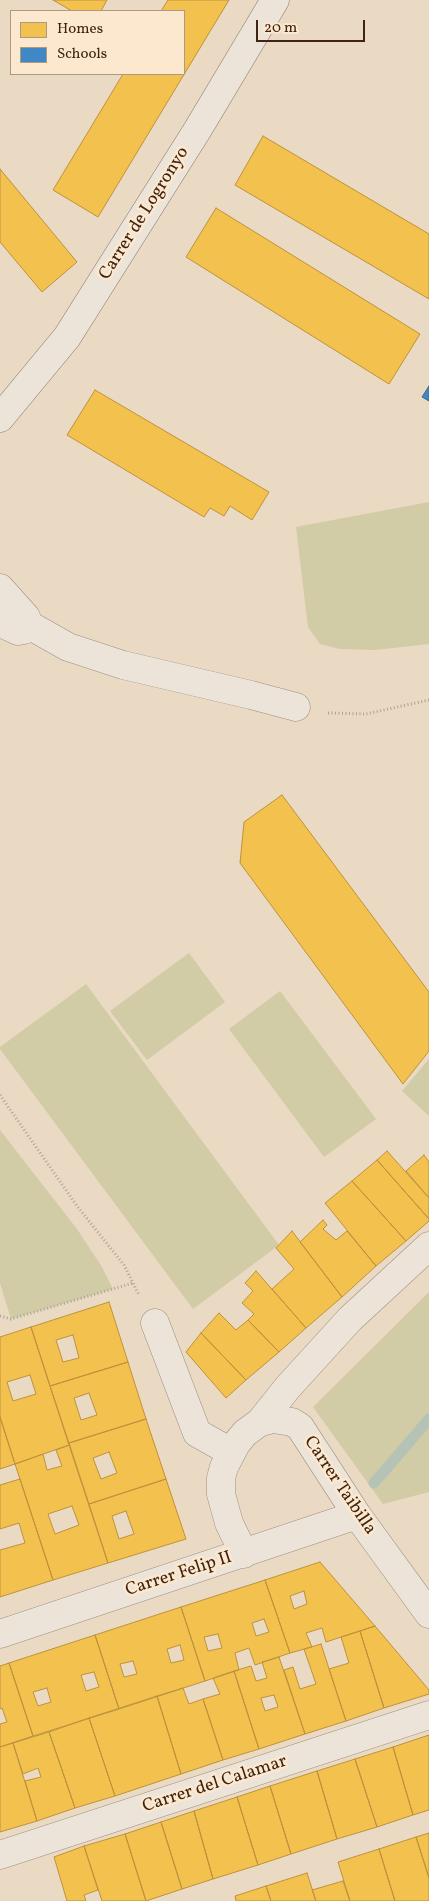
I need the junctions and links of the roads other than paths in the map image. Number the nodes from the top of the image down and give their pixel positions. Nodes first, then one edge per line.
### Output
1 (275, 0) edge
2 (0, 418) edge
3 (0, 588) edge
4 (1, 625) edge
5 (29, 625) junction
6 (296, 707) road end
7 (429, 1246) edge
8 (155, 1323) road end
9 (288, 1387) junction
10 (260, 1422) junction
11 (300, 1427) junction
12 (231, 1452) junction
13 (357, 1515) junction
14 (244, 1554) junction
15 (429, 1614) edge
16 (0, 1634) edge
17 (429, 1715) edge
18 (0, 1855) edge

1 - 2 street, Carrer de Logronyo
3 - 5 street
4 - 5 street
5 - 6 street
7 - 9 street
8 - 12 street
9 - 10 street
9 - 11 street
10 - 11 street, Carrer Taibilla
10 - 12 street
11 - 13 street, Carrer Taibilla
12 - 14 street
13 - 14 street, Carrer Felip II
13 - 15 street, Carrer Taibilla
14 - 16 street, Carrer Felip II
17 - 18 street, Carrer del Calamar

